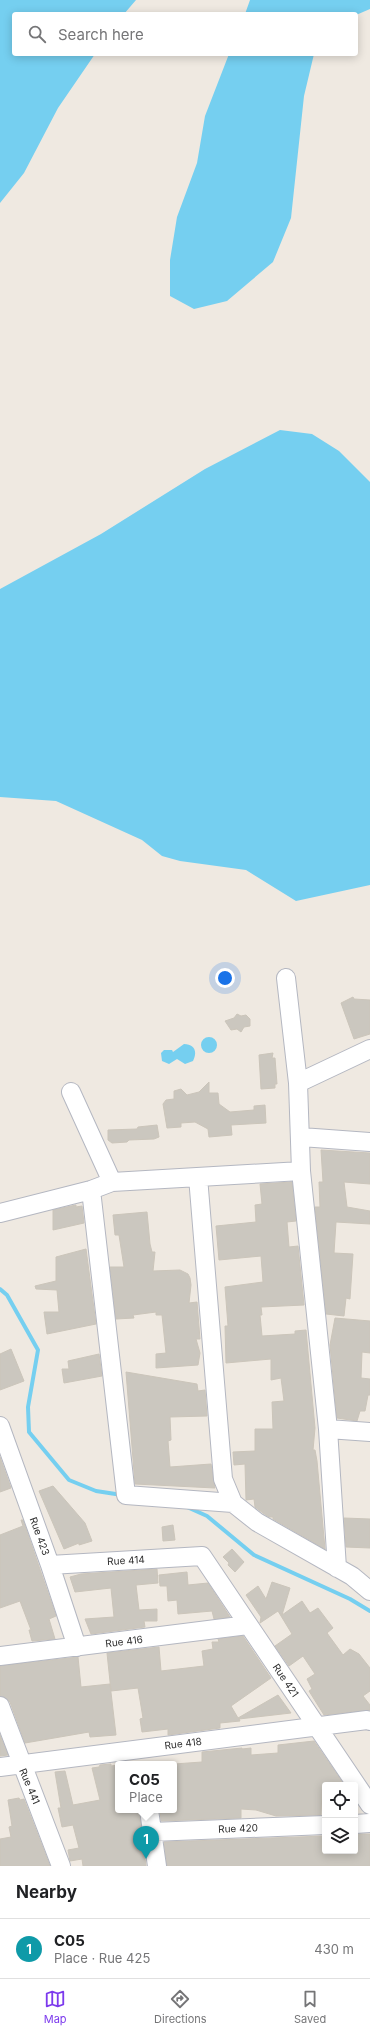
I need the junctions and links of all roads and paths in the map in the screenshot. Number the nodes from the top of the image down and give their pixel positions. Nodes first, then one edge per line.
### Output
1 (286, 978) dead end
2 (370, 1049) edge
3 (298, 1083) junction
4 (71, 1092) dead end
5 (301, 1137) junction
6 (370, 1142) edge
7 (301, 1171) junction
8 (198, 1177) junction
9 (112, 1182) junction
10 (91, 1190) junction
11 (0, 1213) edge
12 (0, 1426) edge
13 (328, 1428) junction
14 (370, 1432) edge
15 (6, 1459) edge
16 (233, 1503) junction
17 (202, 1556) joint
18 (50, 1565) junction
19 (337, 1568) junction
20 (370, 1591) edge
21 (248, 1624) junction
22 (77, 1647) junction
23 (0, 1656) edge
24 (0, 1706) edge
25 (368, 1720) edge
26 (316, 1726) junction
27 (139, 1757) edge
28 (21, 1765) junction
29 (0, 1767) edge
30 (370, 1805) edge
31 (149, 1813) edge
32 (370, 1823) edge
33 (358, 1824) edge
34 (322, 1825) edge
35 (152, 1832) junction
36 (61, 1866) edge
37 (157, 1866) edge

1 - 3 street
2 - 3 street
3 - 5 street
4 - 9 street
5 - 6 street
5 - 7 street
7 - 8 street
7 - 13 street
8 - 9 street
8 - 16 street
9 - 10 street
10 - 11 street
10 - 16 street
12 - 15 street, Rue 423
13 - 14 street
13 - 19 street
15 - 18 street, Rue 423
16 - 19 street
17 - 18 street, Rue 414
17 - 21 street, Rue 421
18 - 22 street, Rue 423
19 - 20 street
21 - 22 street, Rue 416
21 - 26 street, Rue 421
22 - 23 street, Rue 416
24 - 28 street, Rue 441
25 - 26 street, Rue 418
26 - 27 street, Rue 418
26 - 30 street, Rue 421
27 - 28 street, Rue 418
28 - 29 street, Rue 418
28 - 36 street, Rue 441
31 - 35 street
32 - 33 street
34 - 35 street, Rue 420
35 - 37 street

